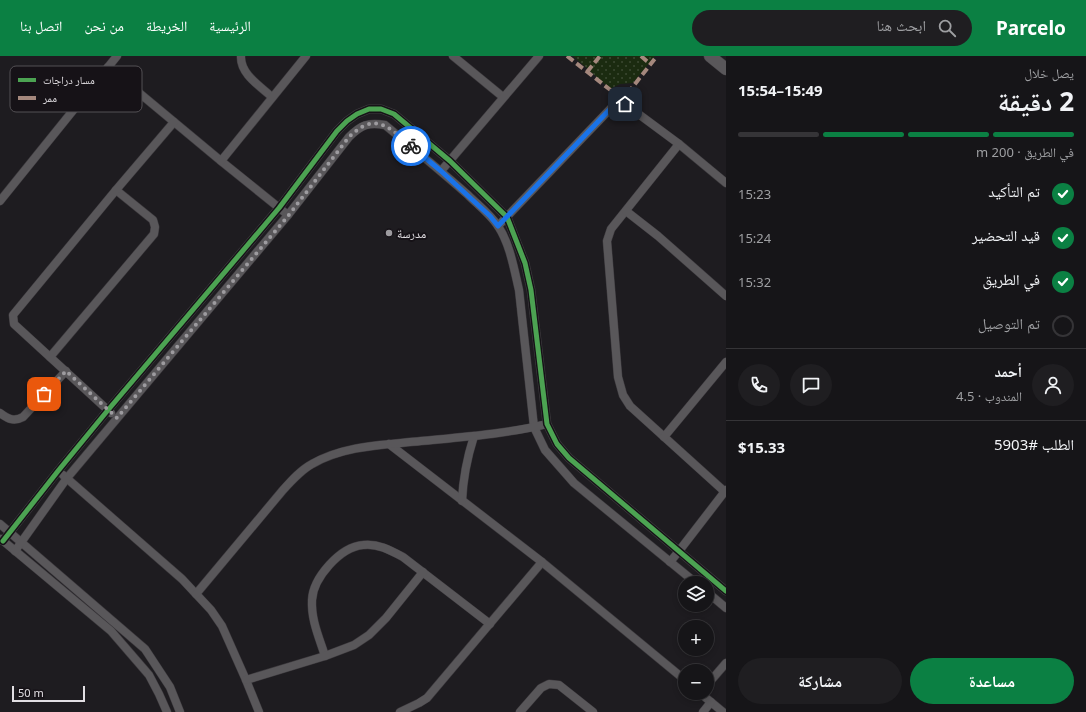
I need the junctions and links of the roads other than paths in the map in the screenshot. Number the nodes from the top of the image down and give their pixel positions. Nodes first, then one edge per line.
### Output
1 (117, 56) edge
2 (241, 56) edge
3 (306, 56) edge
4 (453, 56) edge
5 (539, 56) edge
6 (710, 56) edge
7 (108, 66) edge
8 (726, 69) edge
9 (142, 95) edge
10 (272, 97) junction
11 (503, 97) junction
12 (71, 112) edge
13 (174, 122) junction
14 (679, 144) junction
15 (220, 161) junction
16 (450, 161) junction
17 (441, 171) junction
18 (726, 183) edge
19 (116, 190) junction
20 (0, 201) edge
21 (278, 208) junction
22 (626, 211) junction
23 (288, 216) junction
24 (508, 217) junction
25 (498, 226) junction
26 (726, 296) edge
27 (50, 357) junction
28 (726, 362) edge
29 (66, 371) junction
30 (108, 410) junction
31 (0, 413) edge
32 (117, 418) junction
33 (547, 424) junction
34 (534, 427) junction
35 (474, 436) junction
36 (664, 437) junction
37 (389, 444) junction
38 (58, 471) junction
39 (67, 478) junction
40 (725, 491) edge
41 (462, 501) junction
42 (0, 524) edge
43 (10, 532) junction
44 (2, 540) edge
45 (22, 542) junction
46 (15, 550) junction
47 (679, 551) junction
48 (542, 562) junction
49 (670, 562) junction
50 (423, 572) junction
51 (687, 576) edge
52 (726, 591) edge
53 (196, 594) junction
54 (714, 598) edge
55 (726, 608) edge
56 (490, 624) junction
57 (325, 656) junction
58 (726, 663) edge
59 (678, 674) edge
60 (714, 677) edge
61 (246, 680) junction
62 (709, 700) edge
63 (711, 702) junction
64 (166, 712) edge
65 (180, 712) edge
66 (259, 712) edge
67 (400, 712) edge
68 (520, 712) edge
69 (593, 712) edge
70 (703, 712) edge
71 (723, 712) edge

1 - 7 street
2 - 10 street
3 - 10 street
4 - 11 street
5 - 11 street
6 - 8 street
9 - 13 street
10 - 15 street
11 - 16 street
12 - 20 street
13 - 15 street
13 - 19 street
14 - 18 street
14 - 22 street
14 - 24 street
15 - 21 street
16 - 17 street
16 - 21 street
16 - 24 street
17 - 23 street
17 - 25 street
19 - 27 street
19 - 27 street
21 - 23 street
21 - 30 street
22 - 26 street
22 - 36 street
23 - 32 street
24 - 25 street
24 - 33 street
25 - 34 street
27 - 29 street
28 - 36 street
29 - 30 street
29 - 31 street
30 - 32 street
30 - 38 street
32 - 39 street
33 - 34 street
33 - 47 street
34 - 35 street
34 - 49 street
35 - 37 street
35 - 41 street
36 - 40 street
37 - 41 street
37 - 53 street
38 - 39 street
38 - 43 street
39 - 45 street
39 - 53 street
40 - 47 street
41 - 48 street
42 - 43 street
43 - 44 street
43 - 45 street
44 - 46 street
45 - 46 street
45 - 65 street
46 - 64 street
47 - 49 street
47 - 52 street
48 - 56 street
48 - 59 street
49 - 51 street
50 - 56 street
50 - 57 street
50 - 57 street
53 - 61 street
54 - 55 street
56 - 67 street
57 - 61 street
58 - 60 street
61 - 66 street
62 - 63 street
63 - 70 street
63 - 71 street
68 - 69 street

